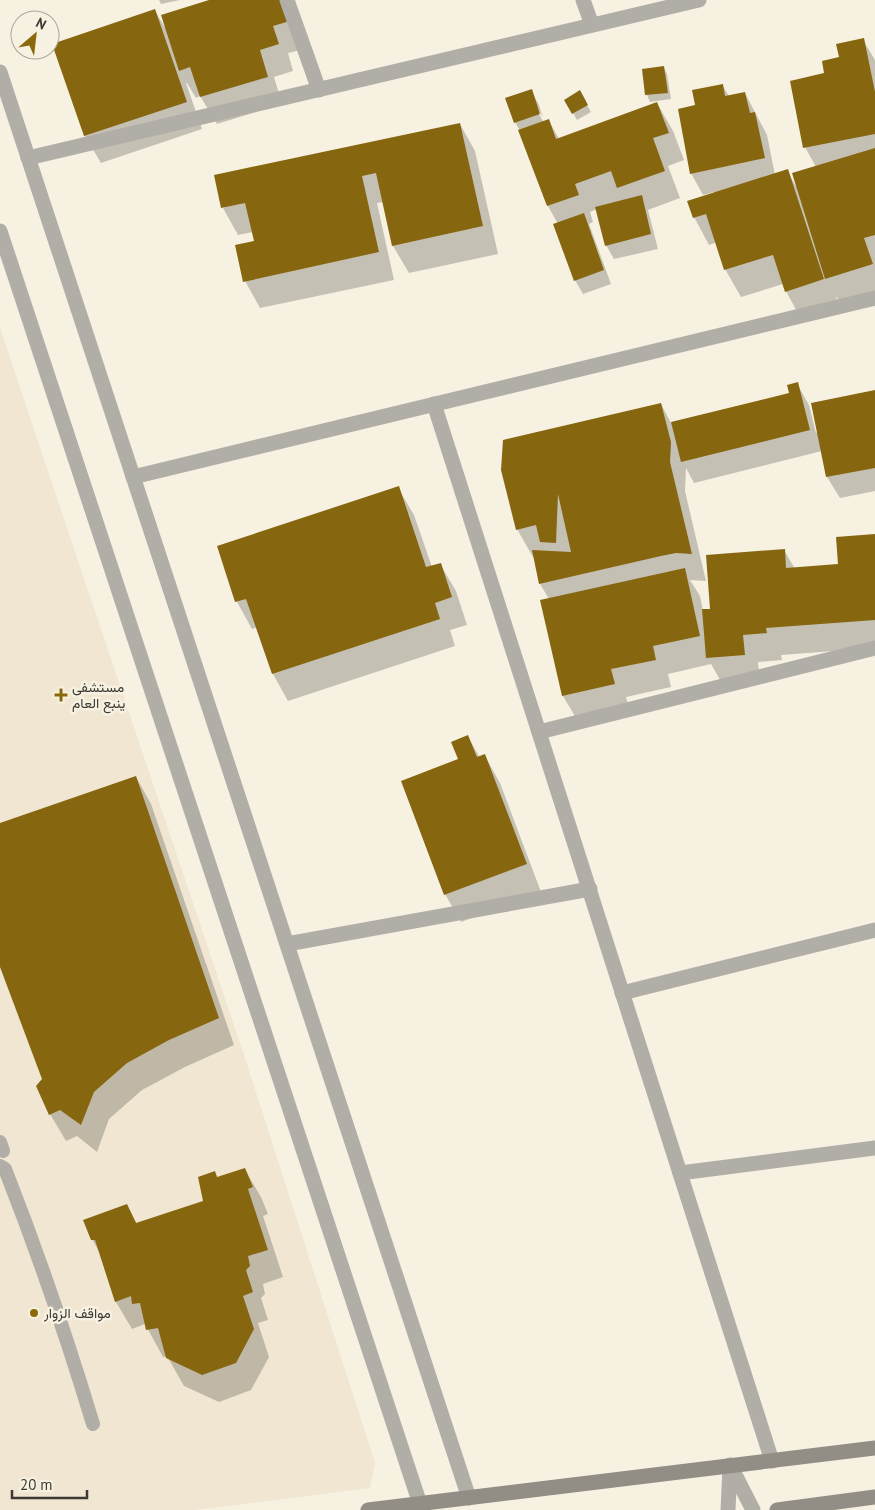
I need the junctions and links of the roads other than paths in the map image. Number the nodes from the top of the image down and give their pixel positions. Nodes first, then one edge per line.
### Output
1 (287, 0) edge
2 (583, 0) edge
3 (699, 0) edge
4 (592, 25) junction
5 (0, 72) edge
6 (319, 90) junction
7 (28, 158) junction
8 (0, 231) edge
9 (875, 298) edge
10 (434, 404) junction
11 (133, 477) junction
12 (875, 648) edge
13 (539, 732) junction
14 (590, 889) junction
15 (875, 930) edge
16 (287, 944) junction
17 (622, 993) junction
18 (875, 1148) edge
19 (0, 1166) edge
20 (680, 1174) junction
21 (93, 1424) dead end
22 (875, 1448) edge
23 (772, 1461) junction
24 (730, 1465) junction
25 (875, 1497) edge
26 (469, 1498) junction
27 (420, 1504) junction
28 (368, 1510) edge
29 (728, 1510) edge
30 (752, 1510) edge
31 (777, 1510) edge

1 - 6 street
2 - 4 street
3 - 4 street
4 - 6 street
5 - 7 street
6 - 7 street
7 - 11 street
8 - 27 street
9 - 10 street
10 - 11 street
10 - 13 street
11 - 16 street
12 - 13 street
13 - 14 street
14 - 16 street
14 - 17 street
15 - 17 street
16 - 26 street
17 - 20 street
18 - 20 street
19 - 21 lane
20 - 23 street
22 - 23 main road
23 - 24 main road
24 - 26 main road
24 - 29 street
24 - 30 street
25 - 31 main road
26 - 27 main road
27 - 28 main road

